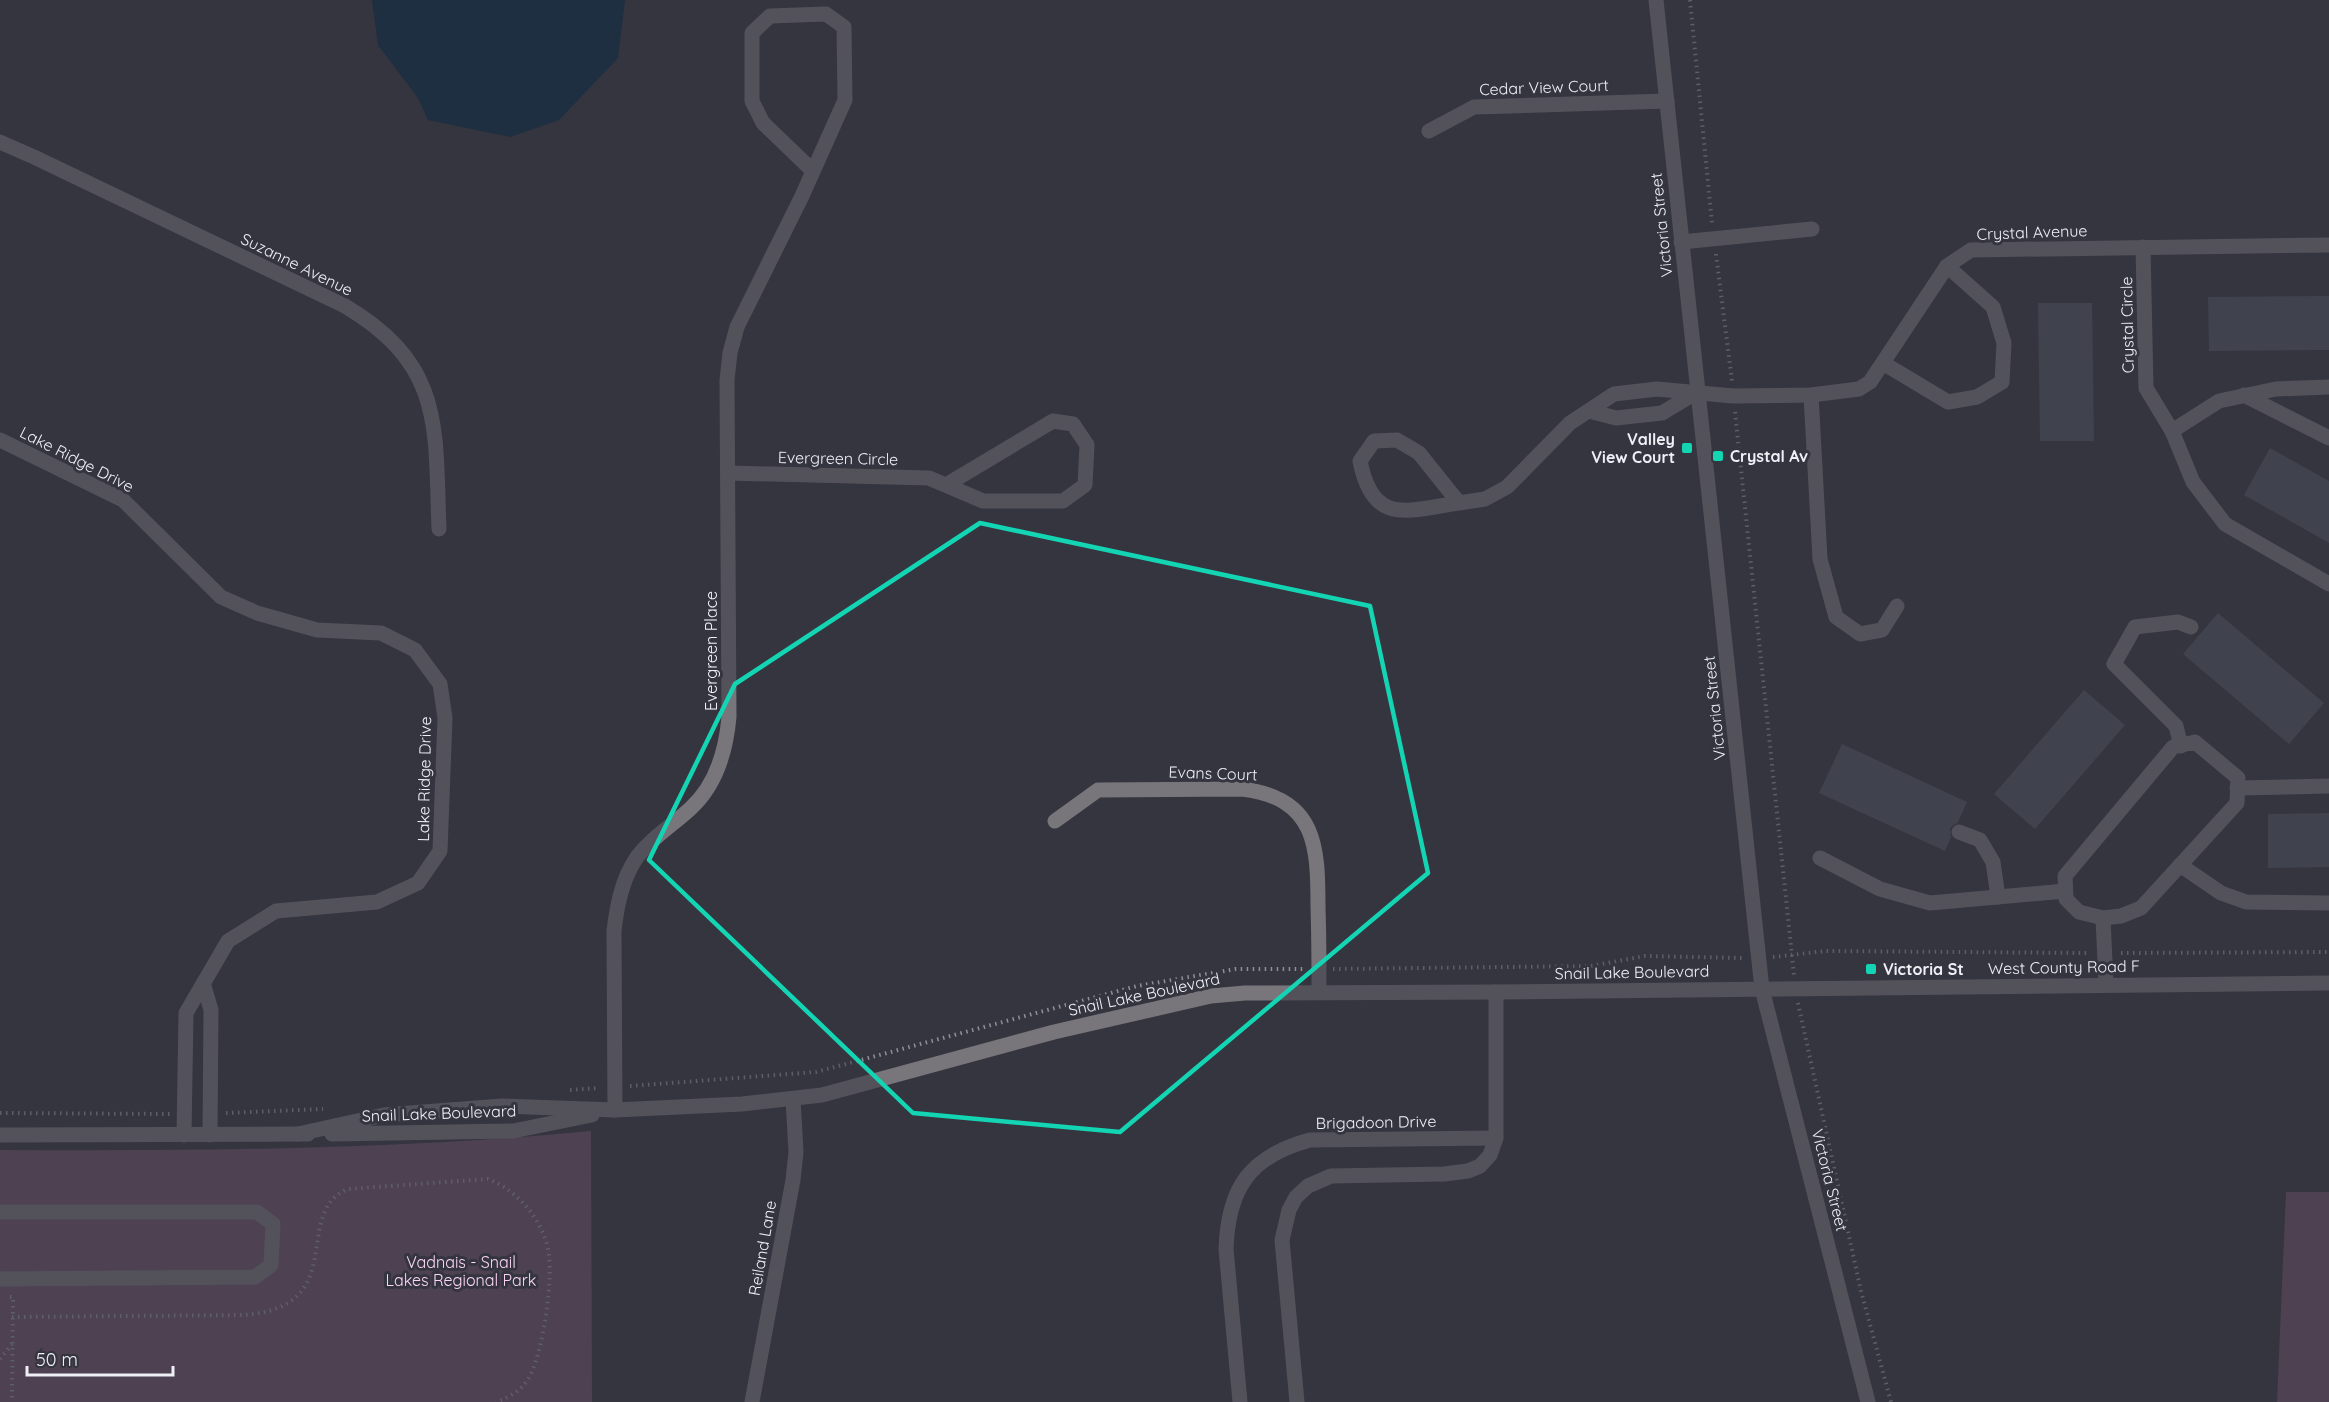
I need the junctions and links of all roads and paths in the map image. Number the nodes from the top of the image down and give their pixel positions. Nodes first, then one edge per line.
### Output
1 (1656, 0) edge
2 (1690, 0) edge
3 (1667, 101) junction
4 (1429, 132) dead end
5 (0, 142) edge
6 (813, 171) junction
7 (1812, 229) dead end
8 (1714, 238) junction
9 (1681, 242) junction
10 (2329, 245) edge
11 (2143, 247) junction
12 (1947, 266) junction
13 (1882, 363) junction
14 (2329, 387) edge
15 (1697, 392) junction
16 (1811, 395) junction
17 (2244, 395) junction
18 (1733, 396) junction
19 (1589, 411) junction
20 (2172, 431) junction
21 (2329, 438) edge
22 (0, 440) edge
23 (728, 473) junction
24 (946, 485) junction
25 (1459, 502) junction
26 (439, 529) dead end
27 (2329, 584) edge
28 (1897, 606) dead end
29 (2191, 627) dead end
30 (2181, 746) junction
31 (2329, 786) edge
32 (2237, 788) junction
33 (1055, 821) dead end
34 (1959, 832) dead end
35 (1820, 858) dead end
36 (2180, 865) junction
37 (2065, 891) junction
38 (1998, 897) junction
39 (2329, 903) edge
40 (2103, 918) junction
41 (2329, 983) edge
42 (2106, 984) junction
43 (204, 986) junction
44 (1795, 988) junction
45 (1762, 989) junction
46 (1319, 992) junction
47 (1496, 992) junction
48 (793, 1099) junction
49 (615, 1110) junction
50 (0, 1134) edge
51 (298, 1134) junction
52 (184, 1135) junction
53 (210, 1135) junction
54 (1496, 1138) junction
55 (0, 1212) edge
56 (0, 1279) edge
57 (7, 1297) dead end
58 (12, 1317) junction
59 (12, 1343) junction
60 (0, 1359) edge
61 (12, 1402) edge
62 (495, 1402) edge
63 (752, 1402) edge
64 (1240, 1402) edge
65 (1297, 1402) edge
66 (1868, 1402) edge
67 (1891, 1402) edge

1 - 3 street, Victoria Street
2 - 8 path
3 - 4 street, Cedar View Court
3 - 9 street, Victoria Street
5 - 26 street, Suzanne Avenue
6 - 6 street, Evergreen Place
6 - 23 street, Evergreen Place
7 - 8 street
8 - 9 street
8 - 18 path
9 - 15 street, Victoria Street
10 - 11 street, Crystal Avenue
11 - 12 street, Crystal Avenue
11 - 20 street, Crystal Circle
12 - 13 street, Crystal Avenue
12 - 13 street
13 - 16 street, Crystal Avenue
14 - 17 street
15 - 18 street, Crystal Avenue
15 - 19 street
15 - 19 street
15 - 45 street, Victoria Street
16 - 18 street, Crystal Avenue
16 - 28 street
17 - 20 street
17 - 21 street
18 - 44 path
19 - 25 street
20 - 27 street, Crystal Circle
22 - 43 street, Lake Ridge Drive
23 - 24 street, Evergreen Circle
23 - 49 street, Evergreen Place
24 - 24 street, Evergreen Circle
25 - 25 street
29 - 30 street
30 - 32 street
30 - 37 street
31 - 32 street
32 - 36 street
33 - 46 street, Evans Court
34 - 38 street
35 - 38 street
36 - 39 street
36 - 40 street
37 - 38 street
37 - 40 street
40 - 42 street
41 - 42 street, West County Road F
42 - 44 street, West County Road F
43 - 52 street, Lake Ridge Drive
43 - 53 street
44 - 45 street, West County Road F
44 - 67 path
45 - 47 street, Snail Lake Boulevard
45 - 66 street, Victoria Street
46 - 47 street, Snail Lake Boulevard
46 - 48 street, Snail Lake Boulevard
47 - 54 street
48 - 49 street, Snail Lake Boulevard
48 - 63 street, Reiland Lane
49 - 51 street, Snail Lake Boulevard
49 - 51 street, Snail Lake Boulevard
50 - 52 street, Snail Lake Boulevard
51 - 53 street, Snail Lake Boulevard
52 - 53 street, Snail Lake Boulevard
54 - 64 street, Brigadoon Drive
54 - 65 street
55 - 56 street
57 - 58 path
58 - 59 path
58 - 62 path
59 - 60 path
59 - 61 path

